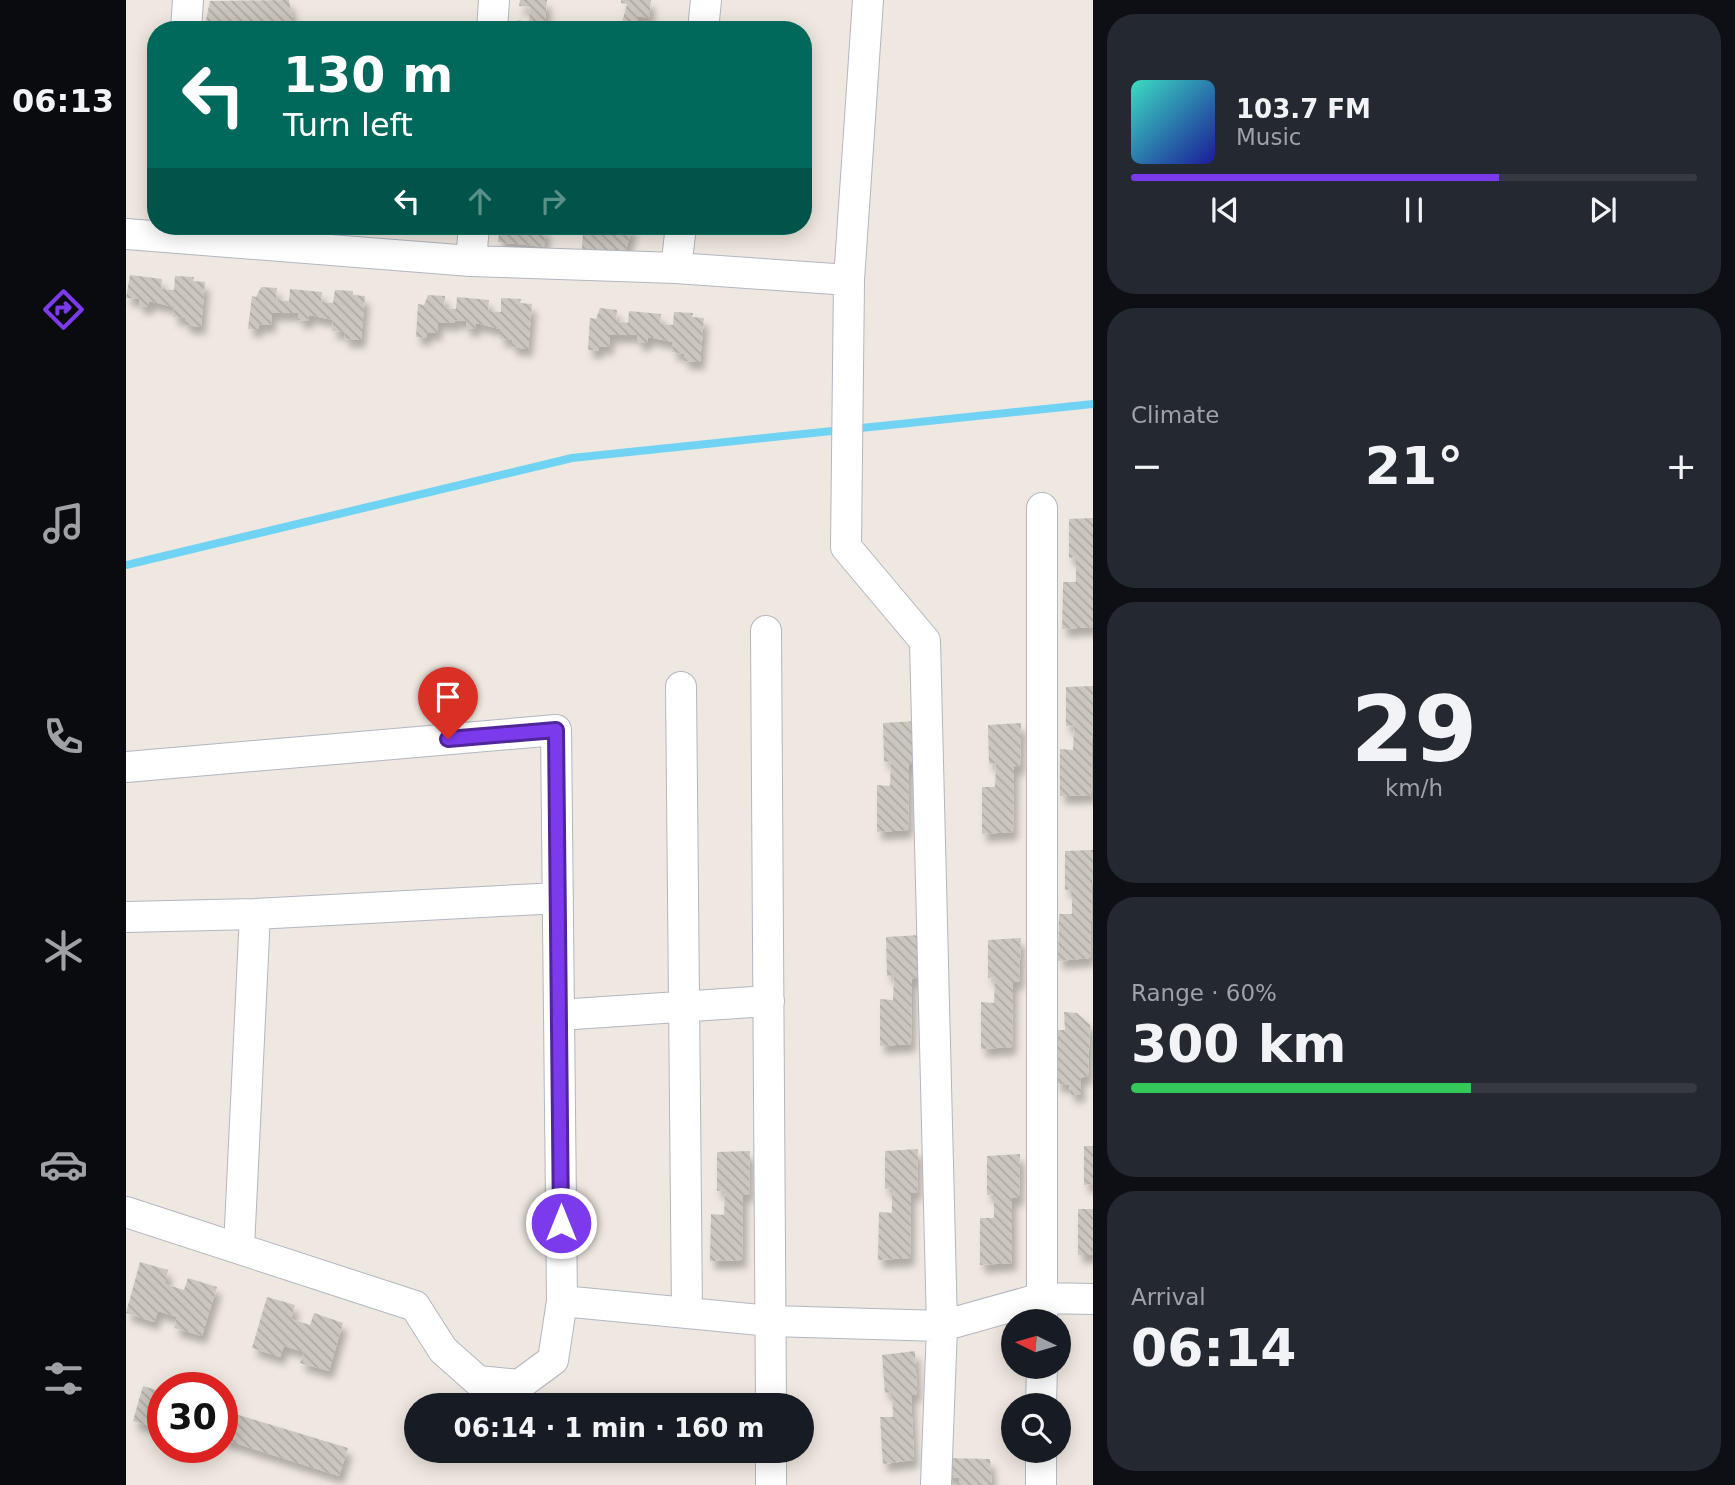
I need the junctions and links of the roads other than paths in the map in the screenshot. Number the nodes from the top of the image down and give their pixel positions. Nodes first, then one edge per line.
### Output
1 (188, 0) edge
2 (494, 0) edge
3 (706, 0) edge
4 (868, 0) edge
5 (187, 21) edge
6 (493, 21) edge
7 (704, 21) edge
8 (147, 232) edge
9 (126, 234) edge
10 (208, 235) edge
11 (473, 235) edge
12 (680, 235) edge
13 (471, 261) junction
14 (676, 268) junction
15 (849, 279) junction
16 (1042, 508) dead end
17 (766, 631) dead end
18 (681, 687) dead end
19 (126, 767) edge
20 (558, 898) junction
21 (255, 914) junction
22 (126, 917) edge
23 (769, 1000) junction
24 (684, 1007) junction
25 (559, 1015) junction
26 (126, 1212) edge
27 (239, 1248) junction
28 (1093, 1299) edge
29 (562, 1301) junction
30 (1042, 1309) edge
31 (1047, 1309) edge
32 (687, 1313) junction
33 (1001, 1317) edge
34 (771, 1321) junction
35 (943, 1326) junction
36 (771, 1393) edge
37 (771, 1463) edge
38 (1041, 1463) edge
39 (771, 1485) edge
40 (936, 1485) edge
41 (1041, 1485) edge

1 - 5 street
2 - 6 street
3 - 7 street
4 - 15 street
8 - 9 street
10 - 13 street
11 - 13 street
12 - 14 street
13 - 14 street
14 - 15 street
15 - 35 street
16 - 30 street
17 - 23 street
18 - 24 street
19 - 20 street
20 - 21 street
20 - 25 street
21 - 22 street
21 - 27 street
23 - 24 street
23 - 34 street
24 - 25 street
24 - 32 street
25 - 29 street
26 - 27 street
27 - 29 street
28 - 31 street
29 - 32 street
32 - 34 street
33 - 35 street
34 - 35 street
34 - 36 street
35 - 40 street
37 - 39 street
38 - 41 street

